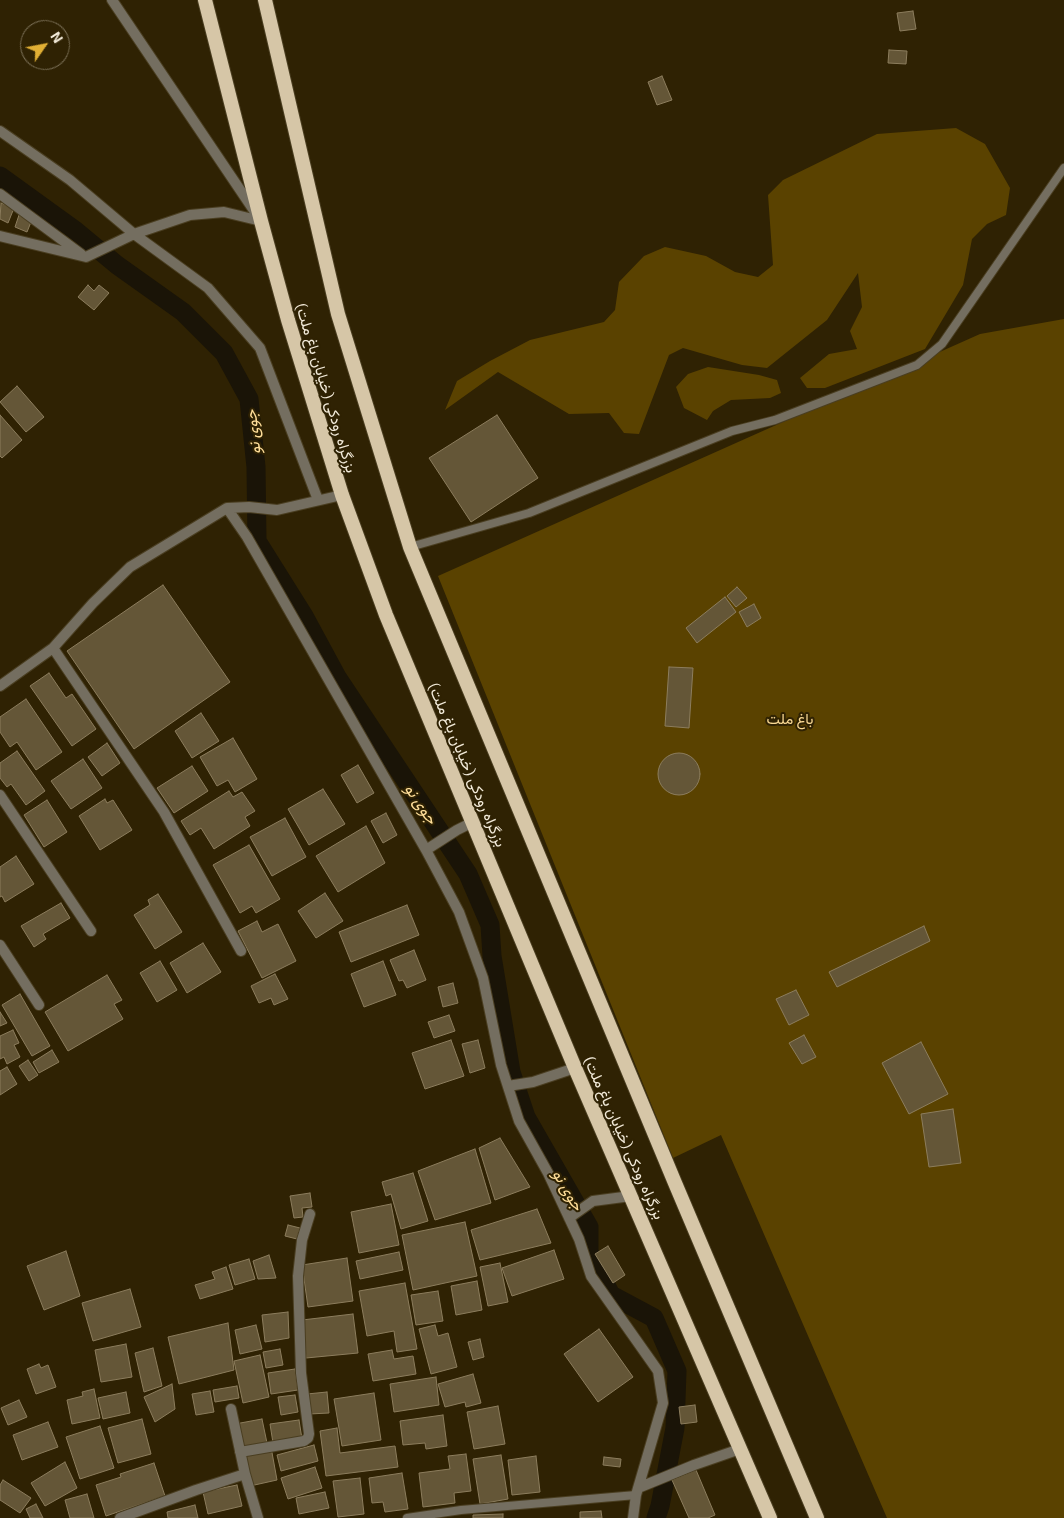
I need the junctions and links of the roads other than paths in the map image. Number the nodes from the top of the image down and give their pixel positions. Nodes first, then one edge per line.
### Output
1 (112, 0) edge
2 (205, 0) edge
3 (265, 0) edge
4 (0, 131) edge
5 (1064, 168) edge
6 (0, 194) edge
7 (261, 221) junction
8 (134, 234) junction
9 (0, 236) edge
10 (86, 257) junction
11 (342, 494) junction
12 (318, 500) junction
13 (227, 508) junction
14 (410, 547) junction
15 (53, 648) junction
16 (0, 686) edge
17 (0, 795) edge
18 (473, 822) junction
19 (426, 850) junction
20 (91, 931) dead end
21 (0, 945) edge
22 (241, 951) dead end
23 (39, 1005) dead end
24 (575, 1068) junction
25 (510, 1086) junction
26 (631, 1196) junction
27 (310, 1214) dead end
28 (573, 1215) junction
29 (231, 1409) dead end
30 (740, 1448) junction
31 (240, 1452) junction
32 (245, 1474) junction
33 (637, 1491) junction
34 (120, 1518) edge
35 (258, 1518) edge
36 (406, 1518) edge
37 (633, 1518) edge
38 (770, 1518) edge
39 (818, 1518) edge

1 - 7 street
2 - 7 highway, بزرگراه رودکی (خیابان باغ ملت)
3 - 14 highway, بزرگراه رودکی (خیابان باغ ملت)
4 - 8 street
5 - 14 lane
6 - 10 street
7 - 8 street
7 - 11 highway, بزرگراه رودکی (خیابان باغ ملت)
8 - 10 street
8 - 12 street
9 - 10 street
11 - 12 street
11 - 18 highway, بزرگراه رودکی (خیابان باغ ملت)
12 - 13 street
13 - 15 street
13 - 19 street
14 - 39 highway, بزرگراه رودکی (خیابان باغ ملت)
15 - 16 street
15 - 22 street
17 - 20 street
18 - 19 street
18 - 24 highway, بزرگراه رودکی (خیابان باغ ملت)
19 - 25 street
21 - 23 street
24 - 25 street
24 - 26 highway, بزرگراه رودکی (خیابان باغ ملت)
25 - 28 street
26 - 28 street
26 - 30 highway, بزرگراه رودکی (خیابان باغ ملت)
27 - 31 street
28 - 33 street
29 - 31 street
30 - 33 street
30 - 38 highway, بزرگراه رودکی (خیابان باغ ملت)
31 - 32 street
32 - 34 street
32 - 35 street
33 - 36 lane
33 - 37 street

